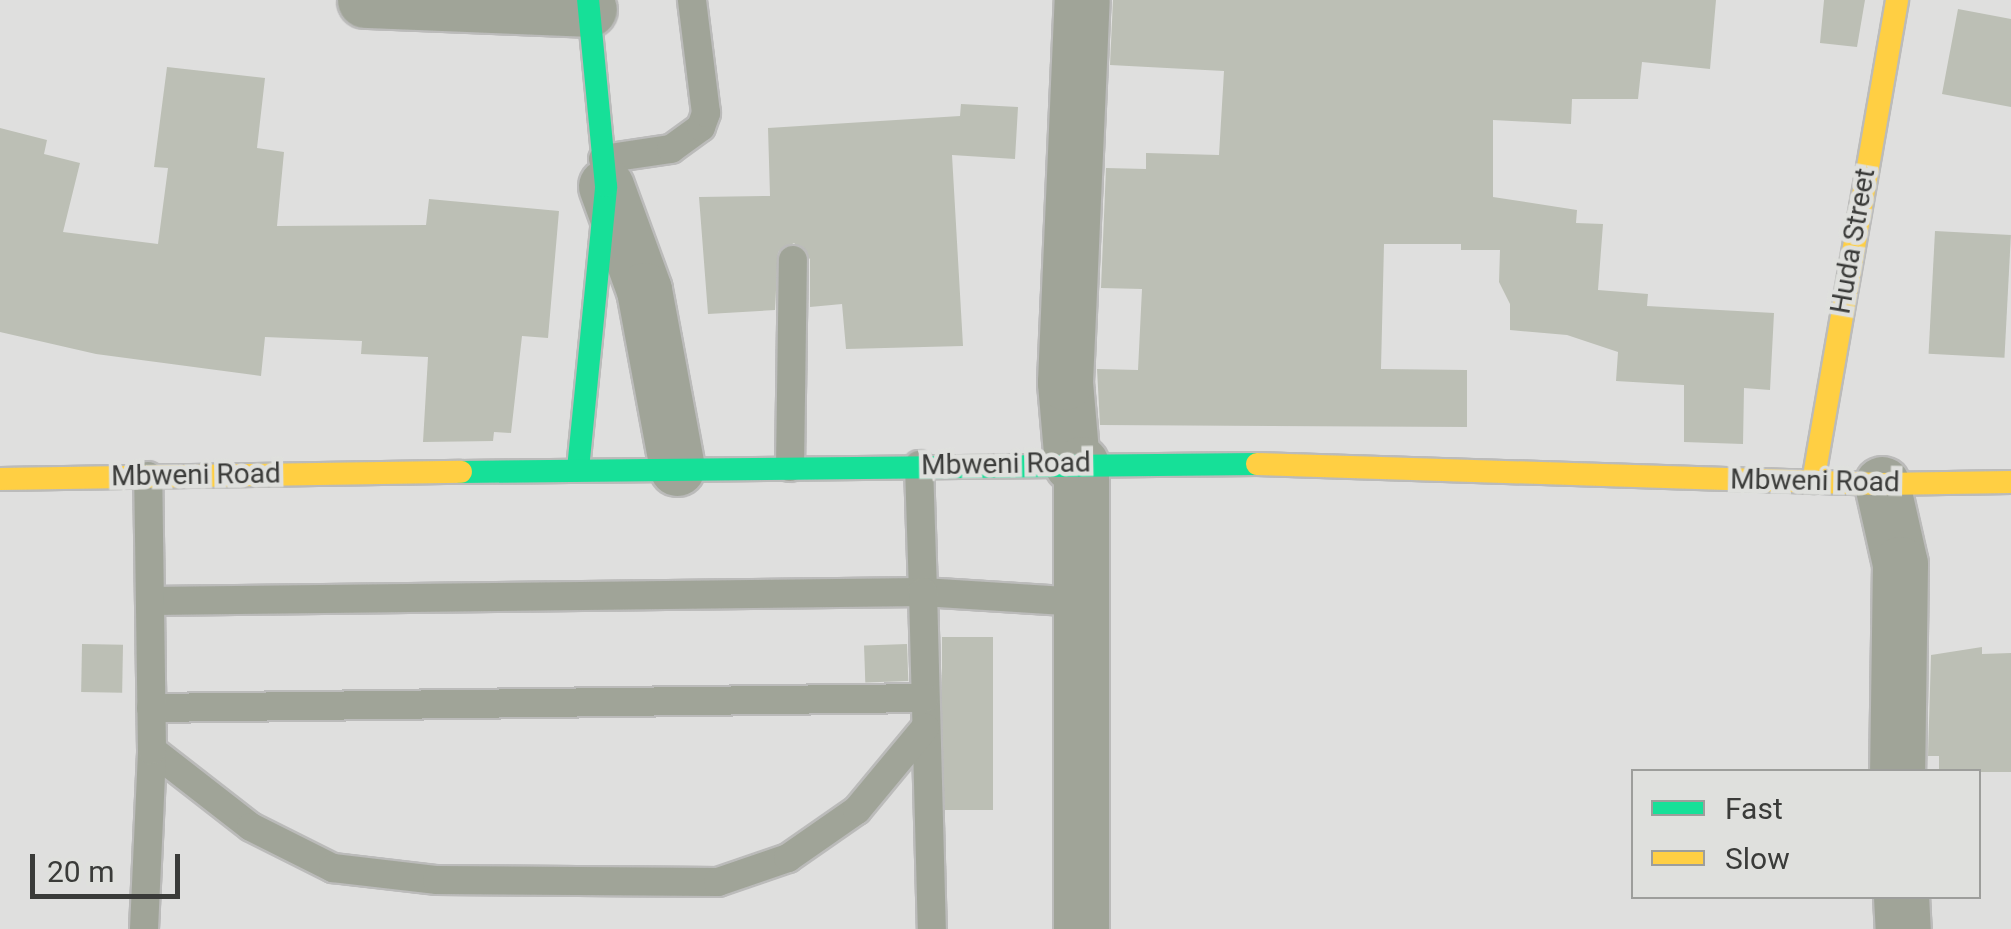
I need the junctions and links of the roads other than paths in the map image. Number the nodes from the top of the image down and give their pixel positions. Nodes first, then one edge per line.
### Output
1 (365, 0) edge
2 (692, 0) edge
3 (1082, 0) edge
4 (1897, 0) edge
5 (589, 5) edge
6 (604, 173) junction
7 (792, 260) dead end
8 (1076, 464) junction
9 (919, 466) junction
10 (790, 467) junction
11 (678, 468) junction
12 (578, 469) junction
13 (148, 476) junction
14 (0, 479) edge
15 (1813, 482) junction
16 (2011, 482) edge
17 (1882, 484) junction
18 (923, 592) junction
19 (150, 601) junction
20 (1081, 602) junction
21 (925, 698) junction
22 (151, 708) junction
23 (925, 728) junction
24 (152, 750) junction
25 (1896, 769) edge
26 (1900, 899) edge
27 (144, 929) edge
28 (932, 929) edge
29 (1082, 929) edge
30 (1903, 929) edge

1 - 5 street
2 - 6 lane
3 - 8 street
4 - 15 street, Huda Street
5 - 6 street
6 - 11 street
6 - 12 street
7 - 10 lane
8 - 9 street, Mbweni Road
8 - 15 street, Mbweni Road
8 - 20 street
9 - 10 street, Mbweni Road
9 - 18 lane
10 - 11 street, Mbweni Road
11 - 12 street, Mbweni Road
12 - 13 street, Mbweni Road
13 - 14 street, Mbweni Road
13 - 19 lane
15 - 17 street, Mbweni Road
16 - 17 street, Mbweni Road
17 - 25 street
18 - 19 lane
18 - 20 lane
18 - 21 lane
19 - 22 lane
20 - 29 street
21 - 22 lane
21 - 23 lane
22 - 24 lane
23 - 24 lane
23 - 28 lane
24 - 27 lane
26 - 30 street

